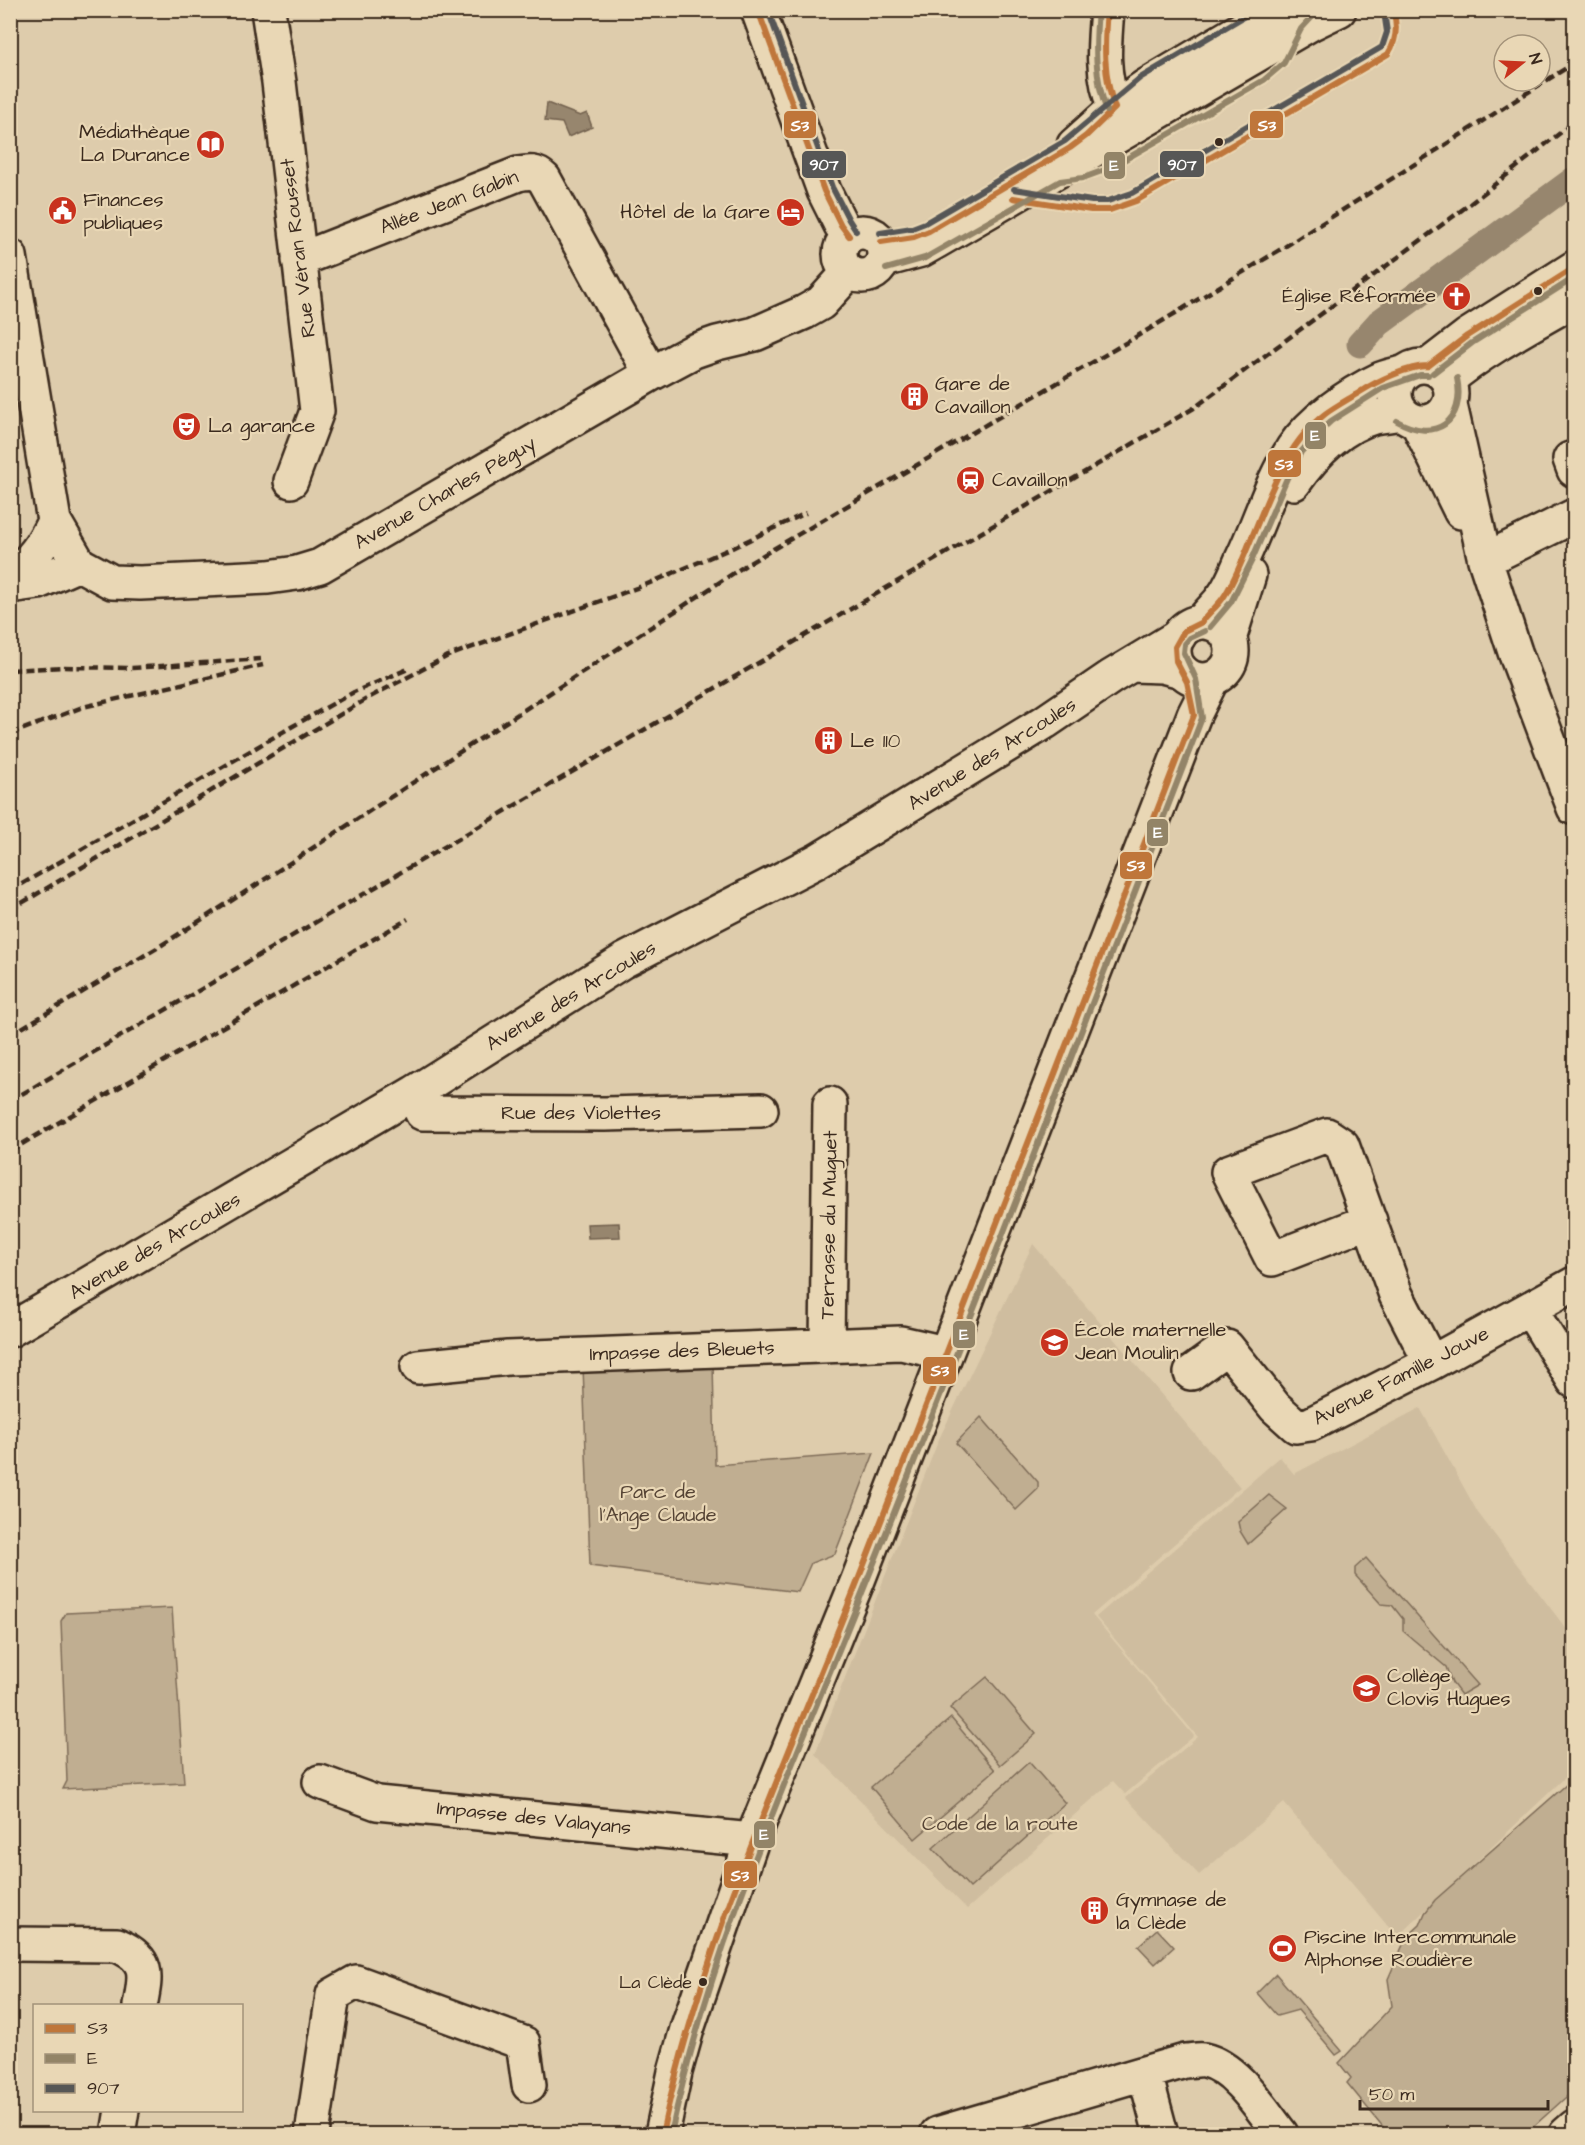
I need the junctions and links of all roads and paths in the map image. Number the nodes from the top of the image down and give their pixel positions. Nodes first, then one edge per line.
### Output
1 (268, 10) edge
2 (758, 10) edge
3 (1107, 10) edge
4 (1274, 10) edge
5 (1307, 10) edge
6 (1339, 10) edge
7 (1115, 123) junction
8 (849, 236) junction
9 (883, 251) junction
10 (10, 256) edge
11 (299, 260) junction
12 (1575, 268) edge
13 (849, 272) junction
14 (1575, 300) edge
15 (651, 374) junction
16 (1433, 381) junction
17 (1410, 418) junction
18 (291, 481) dead end
19 (1575, 516) edge
20 (54, 521) junction
21 (1485, 560) junction
22 (79, 564) junction
23 (10, 576) edge
24 (10, 586) edge
25 (1190, 629) junction
26 (1229, 639) junction
27 (1133, 665) junction
28 (1193, 674) junction
29 (1563, 743) edge
30 (1575, 808) edge
31 (414, 1093) junction
32 (830, 1104) dead end
33 (761, 1110) dead end
34 (1370, 1221) junction
35 (1575, 1284) edge
36 (1530, 1309) junction
37 (10, 1330) edge
38 (827, 1345) junction
39 (945, 1353) junction
40 (1431, 1363) junction
41 (418, 1367) dead end
42 (1191, 1373) dead end
43 (1575, 1381) edge
44 (320, 1782) dead end
45 (752, 1840) junction
46 (10, 1944) edge
47 (140, 2004) edge
48 (1145, 2074) junction
49 (529, 2085) dead end
50 (122, 2112) edge
51 (1575, 2127) edge
52 (118, 2134) edge
53 (312, 2134) edge
54 (662, 2134) edge
55 (937, 2134) edge
56 (1161, 2134) edge
57 (1281, 2134) edge
58 (1566, 2134) edge

1 - 11 street, Rue Véran Rousset
2 - 8 street
3 - 7 street
4 - 7 street
5 - 7 street
6 - 7 street
7 - 9 street
7 - 9 street
8 - 9 street
8 - 13 street
9 - 13 street
10 - 20 street
11 - 15 street, Allée Jean Gabin
11 - 18 street, Rue Véran Rousset
12 - 16 street
13 - 15 street, Avenue Charles Péguy
14 - 16 street
15 - 22 street, Avenue Charles Péguy
16 - 17 street
16 - 17 street
16 - 21 street
16 - 25 street, Avenue des Arcoules
17 - 21 street
17 - 26 street
19 - 21 street
20 - 22 street
20 - 23 street
21 - 29 street
22 - 24 street
25 - 26 street
25 - 27 street, Avenue des Arcoules
25 - 28 street
26 - 28 street
27 - 28 street
27 - 31 street, Avenue des Arcoules
28 - 39 street
29 - 30 street
31 - 33 street, Rue des Violettes
31 - 37 street, Avenue des Arcoules
32 - 38 street, Terrasse du Muguet
34 - 34 street
34 - 40 street
35 - 36 street, Avenue Famille Jouve
36 - 40 street, Avenue Famille Jouve
36 - 43 street
38 - 39 street, Impasse des Bleuets
38 - 41 street, Impasse des Bleuets
39 - 45 street
40 - 42 street, Avenue Famille Jouve
44 - 45 street, Impasse des Valayans
45 - 54 street
46 - 47 street
48 - 55 street
48 - 56 street
48 - 57 street
49 - 53 street
50 - 52 street
51 - 58 street

